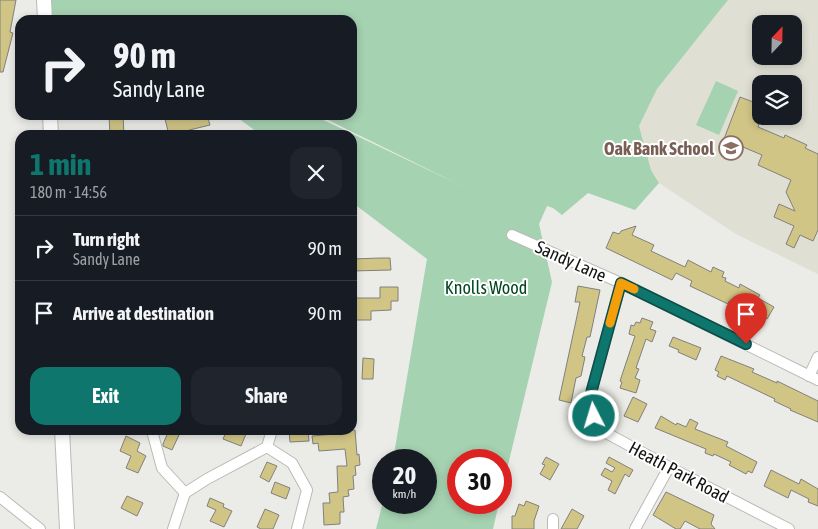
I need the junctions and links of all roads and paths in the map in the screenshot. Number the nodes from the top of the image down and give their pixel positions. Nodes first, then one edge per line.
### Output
1 (44, 0) edge
2 (44, 15) edge
3 (512, 235) dead end
4 (621, 283) junction
5 (818, 357) edge
6 (814, 378) edge
7 (62, 435) edge
8 (153, 435) edge
9 (271, 435) edge
10 (267, 447) junction
11 (669, 468) junction
12 (185, 493) junction
13 (0, 497) edge
14 (40, 529) edge
15 (67, 529) edge
16 (173, 529) edge
17 (297, 529) edge
18 (635, 529) edge
19 (789, 529) edge

1 - 2 street
3 - 4 street, Sandy Lane
4 - 6 street, Sandy Lane
4 - 11 street, Heath Park Road
5 - 6 street
7 - 15 street
8 - 12 street
9 - 10 street
10 - 12 street
10 - 17 street
11 - 18 street
11 - 19 street, Heath Park Road
12 - 16 street
13 - 14 street

